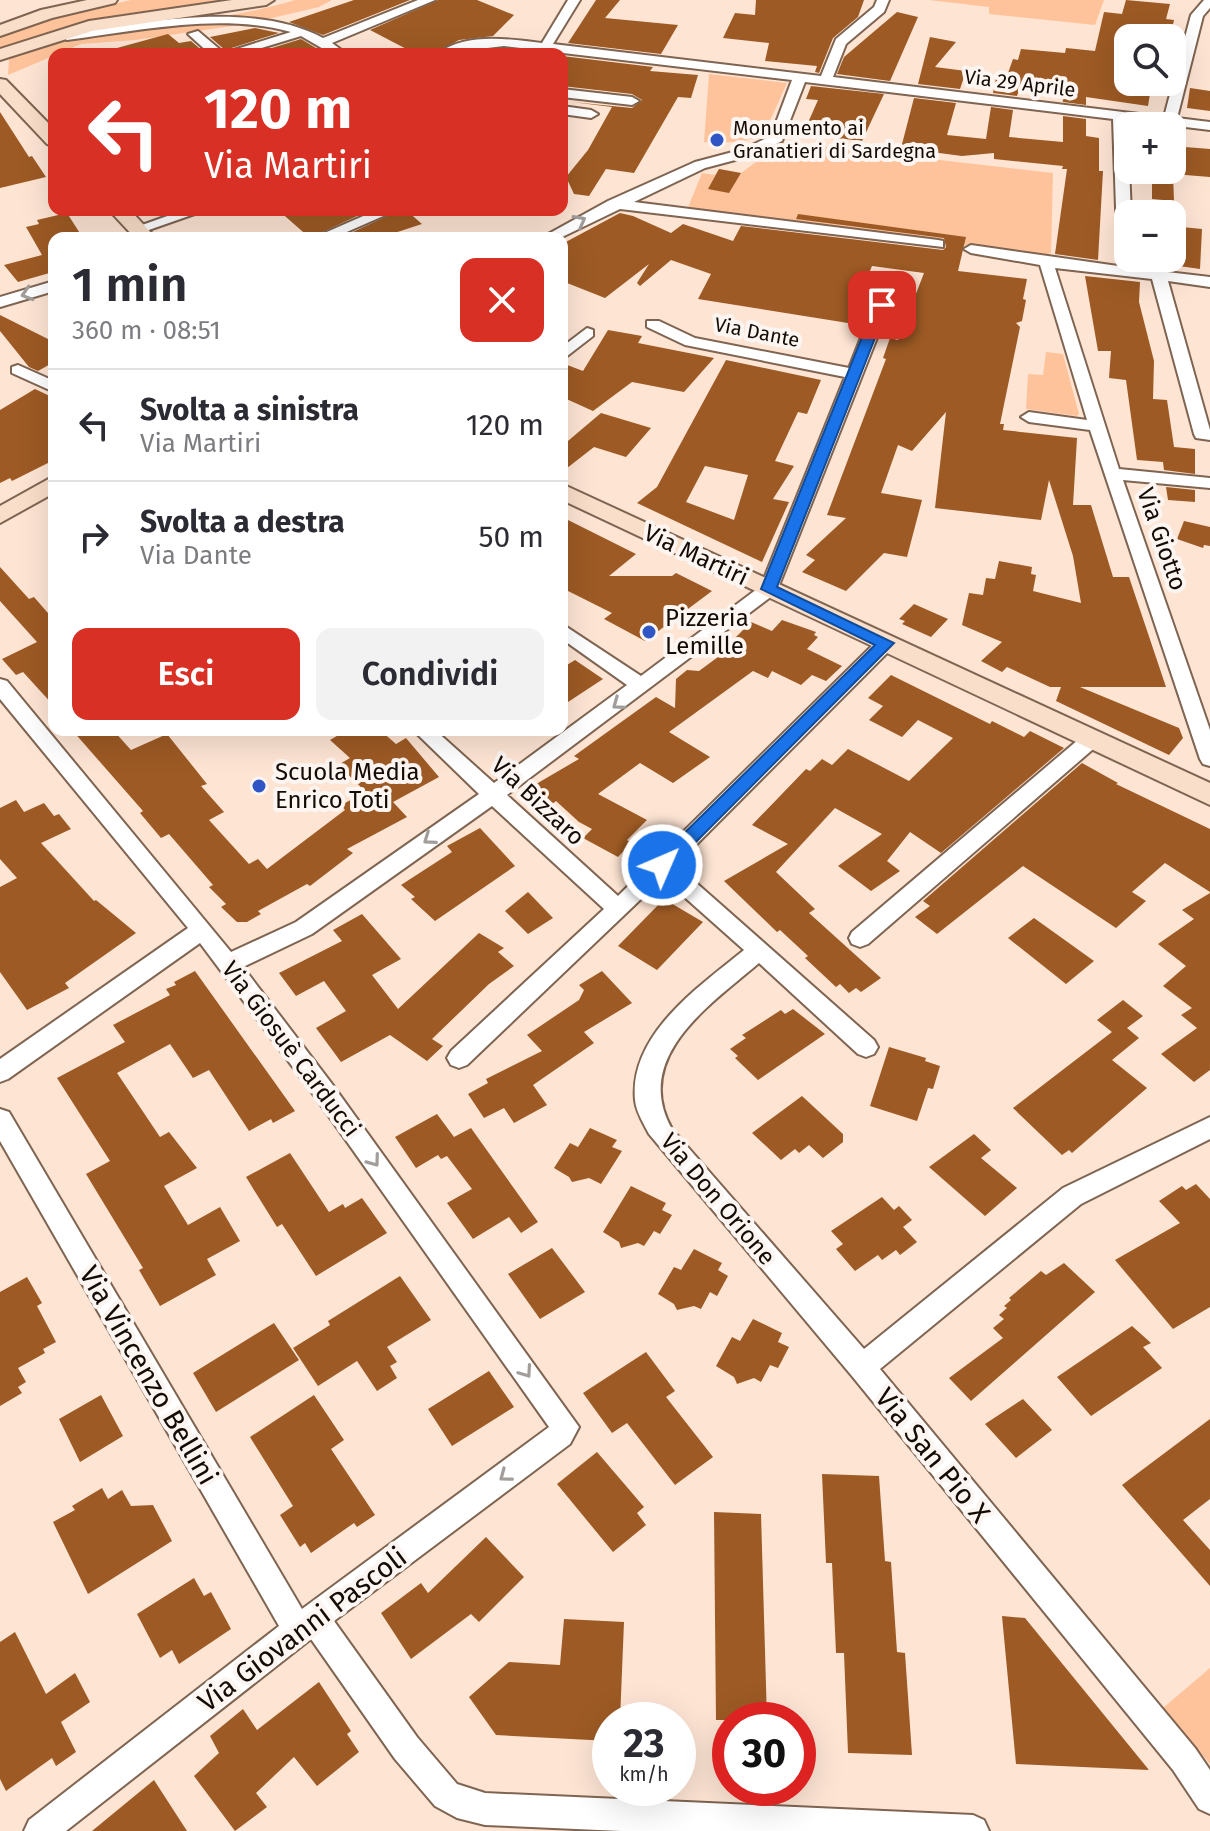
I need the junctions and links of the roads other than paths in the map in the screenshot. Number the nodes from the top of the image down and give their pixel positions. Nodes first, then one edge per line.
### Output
1 (109, 0) edge
2 (266, 0) edge
3 (429, 0) edge
4 (574, 0) edge
5 (883, 0) edge
6 (1201, 0) edge
7 (1210, 1) edge
8 (0, 31) edge
9 (303, 32) junction
10 (194, 34) dead end
11 (67, 36) dead end
12 (322, 43) junction
13 (546, 46) junction
14 (211, 48) edge
15 (249, 48) edge
16 (331, 48) edge
17 (465, 48) edge
18 (562, 48) edge
19 (568, 49) edge
20 (4, 56) edge
21 (800, 77) junction
22 (826, 80) junction
23 (0, 84) edge
24 (568, 94) edge
25 (0, 96) edge
26 (632, 101) dead end
27 (19, 103) junction
28 (568, 111) edge
29 (1172, 112) edge
30 (591, 114) dead end
31 (1114, 114) edge
32 (1186, 123) edge
33 (1210, 126) edge
34 (48, 134) edge
35 (613, 204) junction
36 (125, 216) edge
37 (185, 216) edge
38 (375, 216) edge
39 (140, 232) edge
40 (147, 232) edge
41 (335, 232) edge
42 (559, 232) edge
43 (938, 244) dead end
44 (971, 249) dead end
45 (1046, 262) junction
46 (1114, 270) edge
47 (1126, 272) edge
48 (1159, 276) junction
49 (891, 282) dead end
50 (1210, 282) edge
51 (48, 288) edge
52 (0, 302) edge
53 (653, 324) dead end
54 (587, 333) dead end
55 (568, 350) edge
56 (18, 370) dead end
57 (855, 374) junction
58 (48, 384) edge
59 (1029, 417) dead end
60 (1097, 426) junction
61 (1210, 435) edge
62 (1112, 474) junction
63 (1210, 483) edge
64 (48, 486) edge
65 (568, 494) edge
66 (2, 513) edge
67 (769, 589) junction
68 (568, 634) edge
69 (886, 643) junction
70 (0, 686) edge
71 (642, 686) junction
72 (430, 736) edge
73 (1092, 739) junction
74 (1210, 759) edge
75 (1210, 768) edge
76 (1199, 790) edge
77 (493, 794) junction
78 (662, 865) junction
79 (618, 909) junction
80 (202, 930) junction
81 (860, 938) dead end
82 (759, 950) junction
83 (227, 964) junction
84 (866, 1047) dead end
85 (459, 1058) dead end
86 (0, 1072) edge
87 (0, 1119) edge
88 (1210, 1127) edge
89 (862, 1367) junction
90 (565, 1427) joint
91 (306, 1624) junction
92 (1210, 1798) edge
93 (40, 1831) edge
94 (973, 1831) edge

1 - 8 street
2 - 20 street
3 - 12 street
4 - 13 street
5 - 22 street
6 - 7 street
7 - 29 street
9 - 11 street
9 - 12 street
9 - 15 street
10 - 14 street
12 - 16 street
13 - 17 street, Via 29 Aprile
13 - 18 street, Via 29 Aprile
19 - 21 street, Via 29 Aprile
21 - 22 street, Via 29 Aprile
21 - 35 street
22 - 31 street, Via 29 Aprile
23 - 27 street
24 - 26 street
25 - 27 street
27 - 34 street
28 - 30 street
32 - 33 street, Via 29 Aprile
42 -> 35 street
35 - 43 street
36 - 39 street
37 - 40 street
38 - 41 street
44 - 45 street
45 - 46 street
45 - 60 street, Via Giotto
47 - 48 street
48 - 50 street
48 - 61 street
49 - 57 street
51 -> 52 street
53 - 57 street, Via Dante
54 - 55 street
56 - 58 street
57 - 67 street
59 - 60 street
60 - 62 street, Via Giotto
62 - 63 street
62 - 74 street, Via Giotto
64 - 66 street
65 - 67 street, Via Martiri
67 - 69 street, Via Martiri
67 - 71 street
68 - 71 street
69 - 73 street, Via Martiri
69 - 78 street
70 - 80 street, Via Giosuè Carducci
71 -> 77 street
72 - 77 street, Via Bizzaro
73 - 76 street, Via Martiri
73 - 81 street
75 - 76 street
77 - 79 street, Via Bizzaro
77 -> 83 street
78 - 79 street
78 - 82 street
79 - 85 street
80 - 83 street, Via Giosuè Carducci
80 - 86 street
82 - 84 street
82 - 89 street, Via Don Orione
83 -> 90 street, Via Giosuè Carducci
87 - 91 street, Via Vincenzo Bellini
88 - 89 street, Via San Pio X
89 - 92 street, Via San Pio X
90 -> 91 street, Via Giovanni Pascoli
91 - 93 street, Via Giovanni Pascoli
91 - 94 street, Via Vincenzo Bellini

